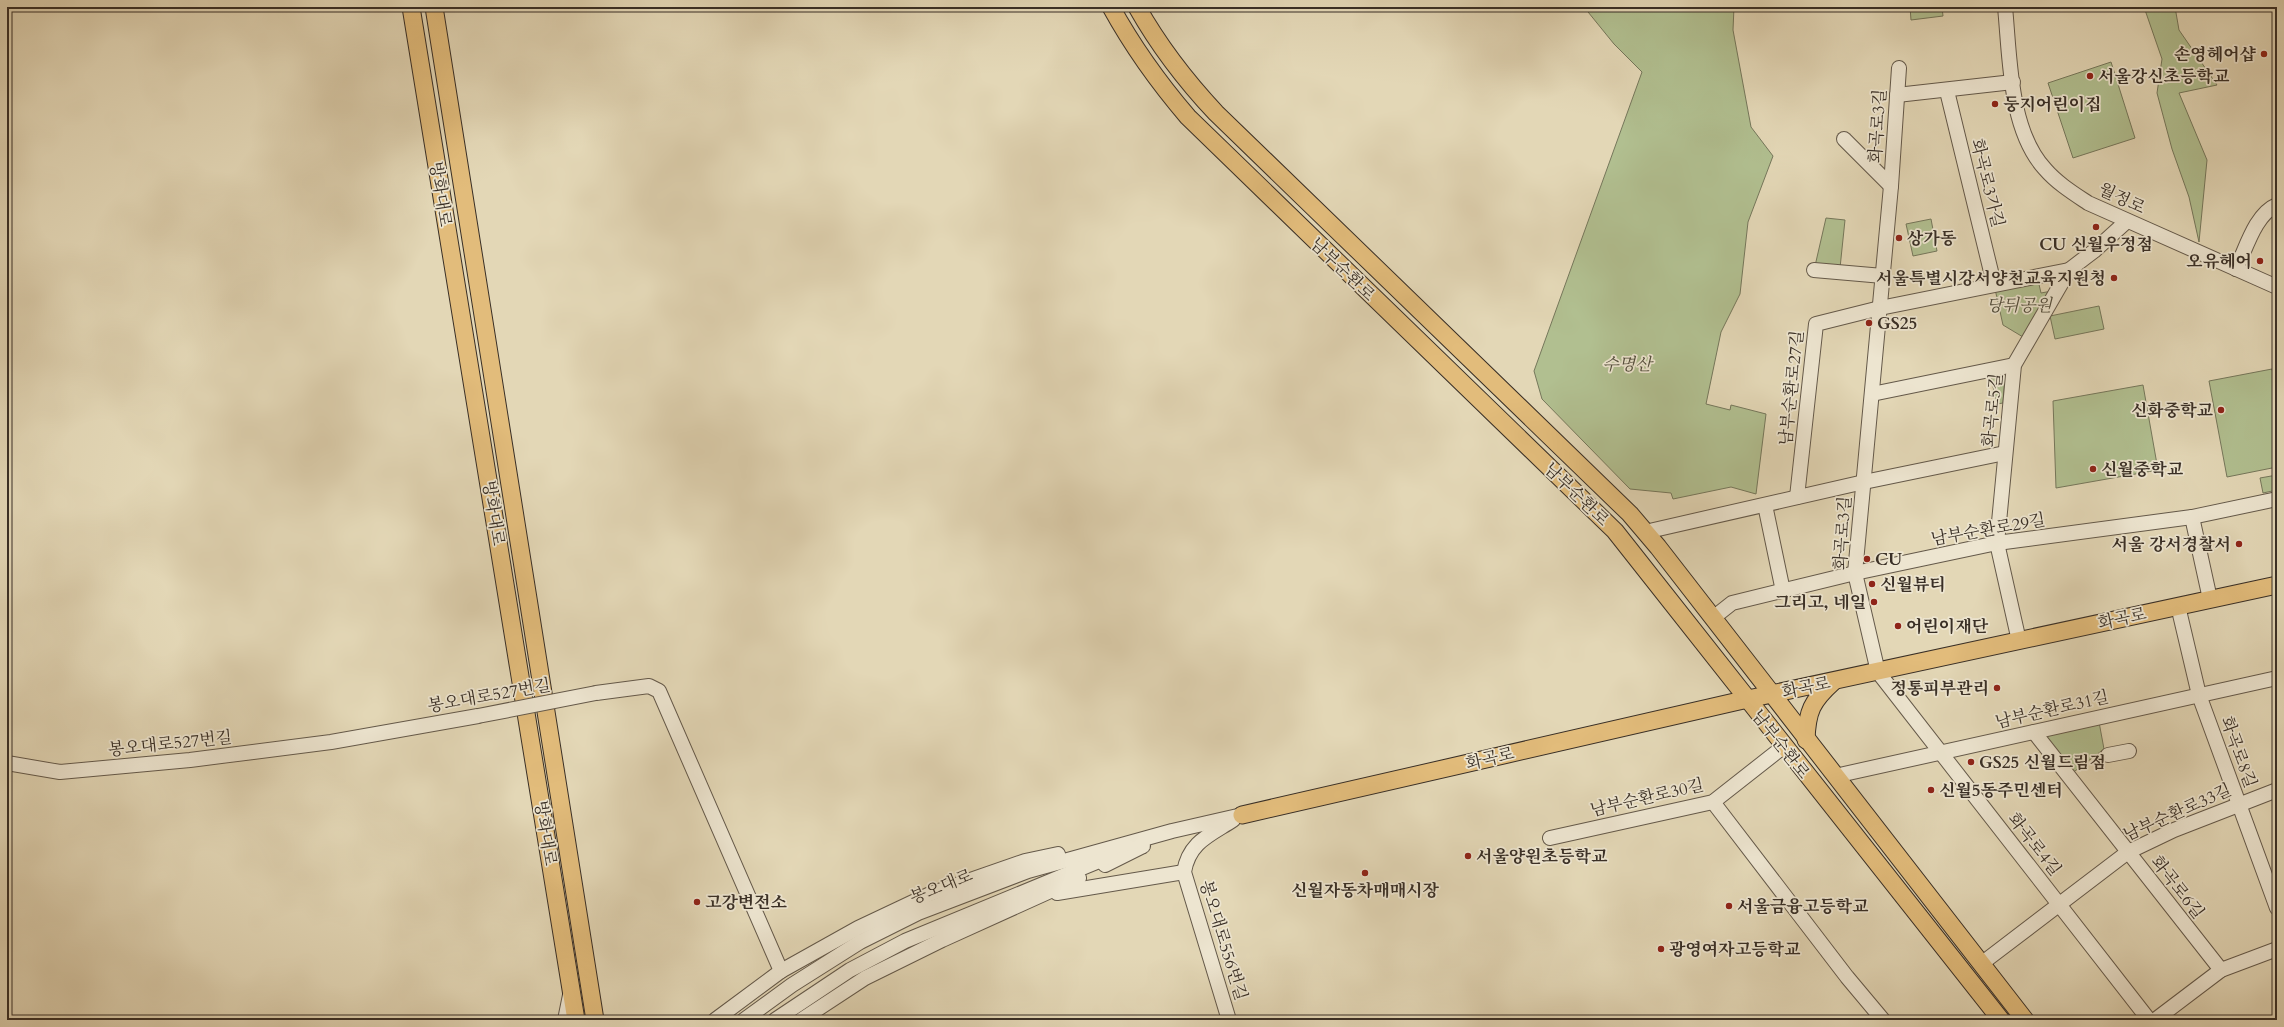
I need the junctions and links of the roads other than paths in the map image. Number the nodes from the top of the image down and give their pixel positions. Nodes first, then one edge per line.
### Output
1 (411, 7) edge
2 (434, 7) edge
3 (1111, 7) edge
4 (1137, 7) edge
5 (2005, 7) edge
6 (1898, 68) dead end
7 (2013, 82) junction
8 (1947, 91) junction
9 (1897, 95) junction
10 (1844, 139) dead end
11 (1891, 186) junction
12 (2277, 205) edge
13 (2127, 220) junction
14 (2236, 269) junction
15 (1814, 270) dead end
16 (2069, 270) junction
17 (1883, 276) junction
18 (1994, 284) junction
19 (2277, 287) edge
20 (1880, 308) junction
21 (2014, 365) junction
22 (1872, 394) junction
23 (2005, 453) junction
24 (1864, 482) junction
25 (1797, 497) junction
26 (2277, 499) edge
27 (1765, 504) junction
28 (2192, 517) junction
29 (1645, 532) junction
30 (1997, 543) junction
31 (1855, 573) junction
32 (2277, 584) edge
33 (1783, 591) junction
34 (2210, 599) junction
35 (2178, 606) junction
36 (1680, 615) junction
37 (1713, 618) junction
38 (1728, 639) junction
39 (2020, 641) junction
40 (1878, 672) junction
41 (2277, 678) edge
42 (1833, 682) junction
43 (1772, 694) junction
44 (2199, 695) junction
45 (1746, 700) junction
46 (2034, 732) junction
47 (1806, 740) junction
48 (1785, 749) junction
49 (2129, 751) dead end
50 (1940, 752) junction
51 (2108, 755) dead end
52 (1820, 758) junction
53 (7, 763) edge
54 (1835, 776) junction
55 (2277, 790) edge
56 (1714, 802) junction
57 (2239, 804) junction
58 (1242, 815) junction
59 (1172, 831) junction
60 (1550, 838) dead end
61 (2128, 852) junction
62 (1184, 872) junction
63 (1044, 895) junction
64 (2059, 905) junction
65 (2277, 908) edge
66 (2277, 949) edge
67 (1981, 964) junction
68 (2221, 970) junction
69 (781, 971) junction
70 (572, 988) junction
71 (596, 1017) edge
72 (565, 1020) edge
73 (576, 1020) edge
74 (715, 1020) edge
75 (744, 1020) edge
76 (774, 1020) edge
77 (801, 1020) edge
78 (1228, 1020) edge
79 (1883, 1020) edge
80 (2000, 1020) edge
81 (2025, 1020) edge
82 (2149, 1020) edge
83 (2155, 1020) edge

1 - 70 main road, 방화대로
2 - 71 main road, 방화대로
3 - 36 main road, 남부순환로
4 - 29 main road, 남부순환로
5 - 7 street, 월정로
6 - 9 street, 화곡로3길
7 - 8 street
7 - 13 street, 월정로
8 - 9 street
8 - 18 street, 화곡로3가길
9 - 11 street, 화곡로3길
10 - 11 street, 화곡로3길
11 - 17 street, 화곡로3길
12 - 14 street
13 - 14 street, 월정로
13 - 16 street, 화곡로5길
14 - 19 street, 월정로
15 - 17 street
16 - 18 street
16 - 21 street, 화곡로5길
17 - 20 street, 화곡로3길
18 - 20 street
20 - 22 street, 화곡로3길
20 - 25 street, 남부순환로27길
21 - 22 street
21 - 23 street, 화곡로5길
22 - 24 street, 화곡로3길
23 - 24 street
23 - 30 street, 화곡로5길
24 - 25 street
24 - 31 street, 화곡로3길
25 - 27 street
26 - 28 street, 남부순환로29길
27 - 29 street
27 - 33 street
28 - 30 street, 남부순환로29길
28 - 34 street
29 - 37 main road, 남부순환로
30 - 31 street, 남부순환로29길
30 - 39 street, 화곡로5길
31 - 33 street, 남부순환로29길
31 - 40 street, 화곡로3길
32 - 34 main road, 화곡로
33 - 37 street, 남부순환로29길
34 - 35 main road, 화곡로
35 - 39 main road, 화곡로
35 - 44 street, 화곡로8길
36 - 38 main road
36 - 45 main road, 남부순환로
37 - 38 main road, 남부순환로
38 - 43 main road, 남부순환로
39 - 40 main road, 화곡로
40 - 42 main road, 화곡로
40 - 50 street, 화곡로4길
41 - 44 street, 남부순환로31길
42 - 43 main road, 화곡로
42 - 47 main road
43 - 45 main road, 화곡로
43 - 47 main road, 남부순환로
44 - 46 street, 남부순환로31길
44 - 57 street, 화곡로8길
45 - 48 main road, 남부순환로
45 - 58 main road, 화곡로
46 - 50 street, 남부순환로31길
46 - 61 street, 화곡로6길
47 - 52 main road, 남부순환로
48 - 52 main road
48 - 56 street, 남부순환로30길
48 - 80 main road, 남부순환로
49 - 51 street
50 - 54 street, 남부순환로31길
50 - 64 street, 화곡로4길
52 - 54 main road, 남부순환로
53 - 69 street, 봉오대로527번길, bridge
54 - 67 main road, 남부순환로
55 - 57 street, 남부순환로33길
56 - 60 street, 남부순환로30길
56 - 79 street
57 - 61 street, 남부순환로33길
57 - 65 street, 화곡로8길
58 - 59 street, 봉오대로
58 - 62 street
59 - 63 street
59 - 69 street
59 - 75 street, 봉오대로
59 - 76 street, 봉오대로
61 - 64 street, 남부순환로33길
61 - 68 street, 화곡로6길
62 - 63 street
62 - 78 street, 봉오대로556번길
63 - 77 street
64 - 67 street, 남부순환로33길
64 - 82 street, 화곡로4길
66 - 68 street
67 - 81 main road, 남부순환로
68 - 83 street
69 - 74 street
70 - 72 street
70 - 73 main road, 방화대로

